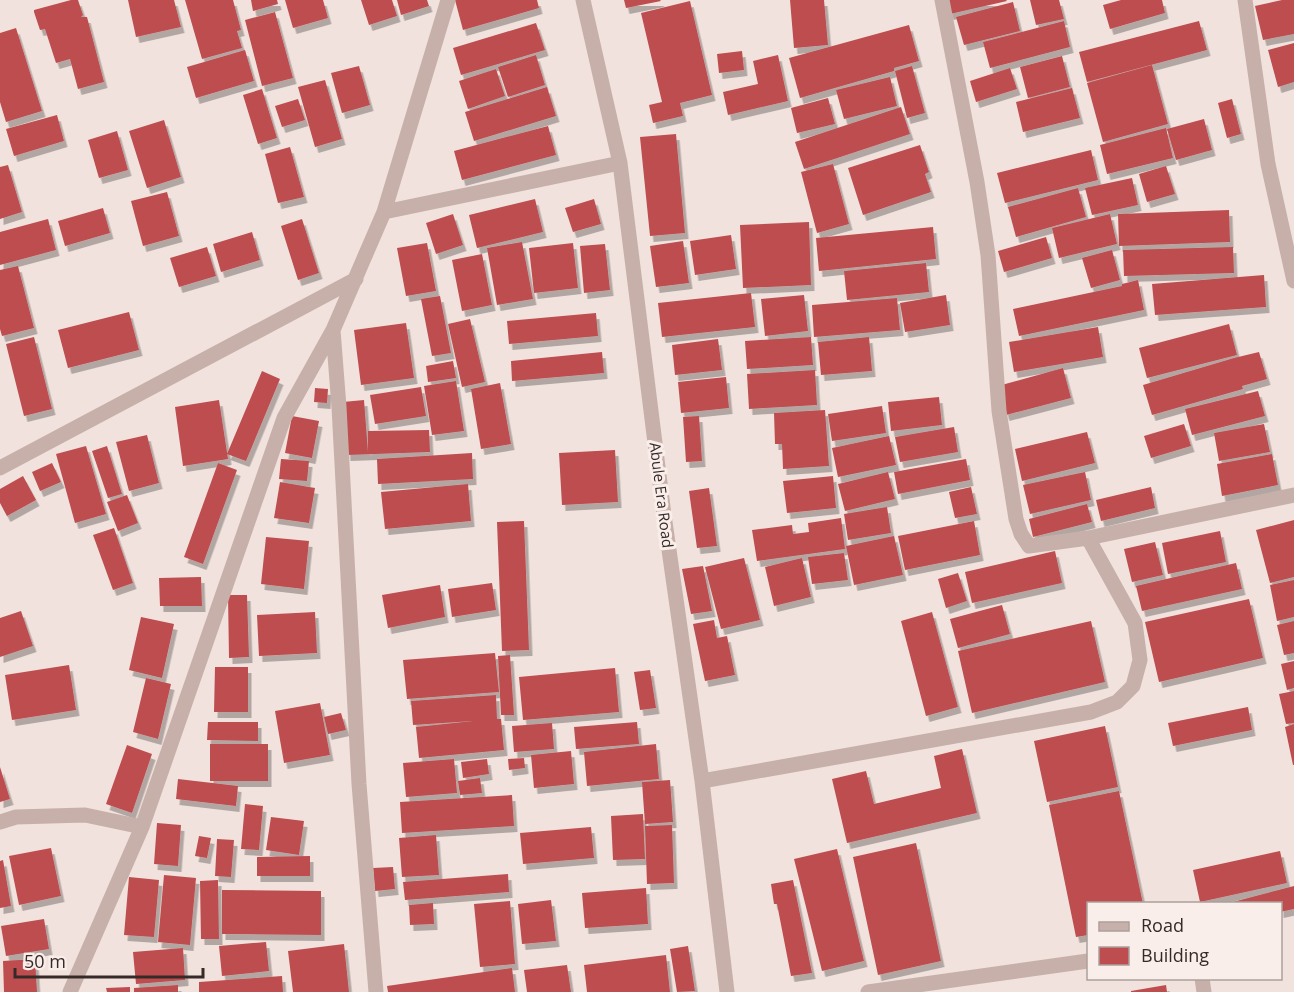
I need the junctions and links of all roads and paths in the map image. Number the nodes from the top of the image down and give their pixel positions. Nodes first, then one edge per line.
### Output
1 (448, 0) edge
2 (583, 0) edge
3 (942, 0) edge
4 (1245, 0) edge
5 (620, 163) junction
6 (384, 212) junction
7 (356, 279) junction
8 (1294, 281) edge
9 (333, 330) junction
10 (0, 468) edge
11 (1294, 495) edge
12 (1088, 538) junction
13 (702, 782) junction
14 (0, 822) edge
15 (142, 827) junction
16 (1087, 961) edge
17 (70, 992) edge
18 (376, 992) edge
19 (726, 992) edge
20 (868, 992) edge

1 - 6 street
2 - 5 street, Abule Era Road
3 - 12 street
4 - 8 street
5 - 6 street
5 - 13 street, Abule Era Road
6 - 7 street
7 - 9 street
7 - 10 street
9 - 15 street
9 - 18 street
11 - 12 street
12 - 13 street
13 - 19 street, Abule Era Road
14 - 15 street
15 - 17 street
16 - 20 street

